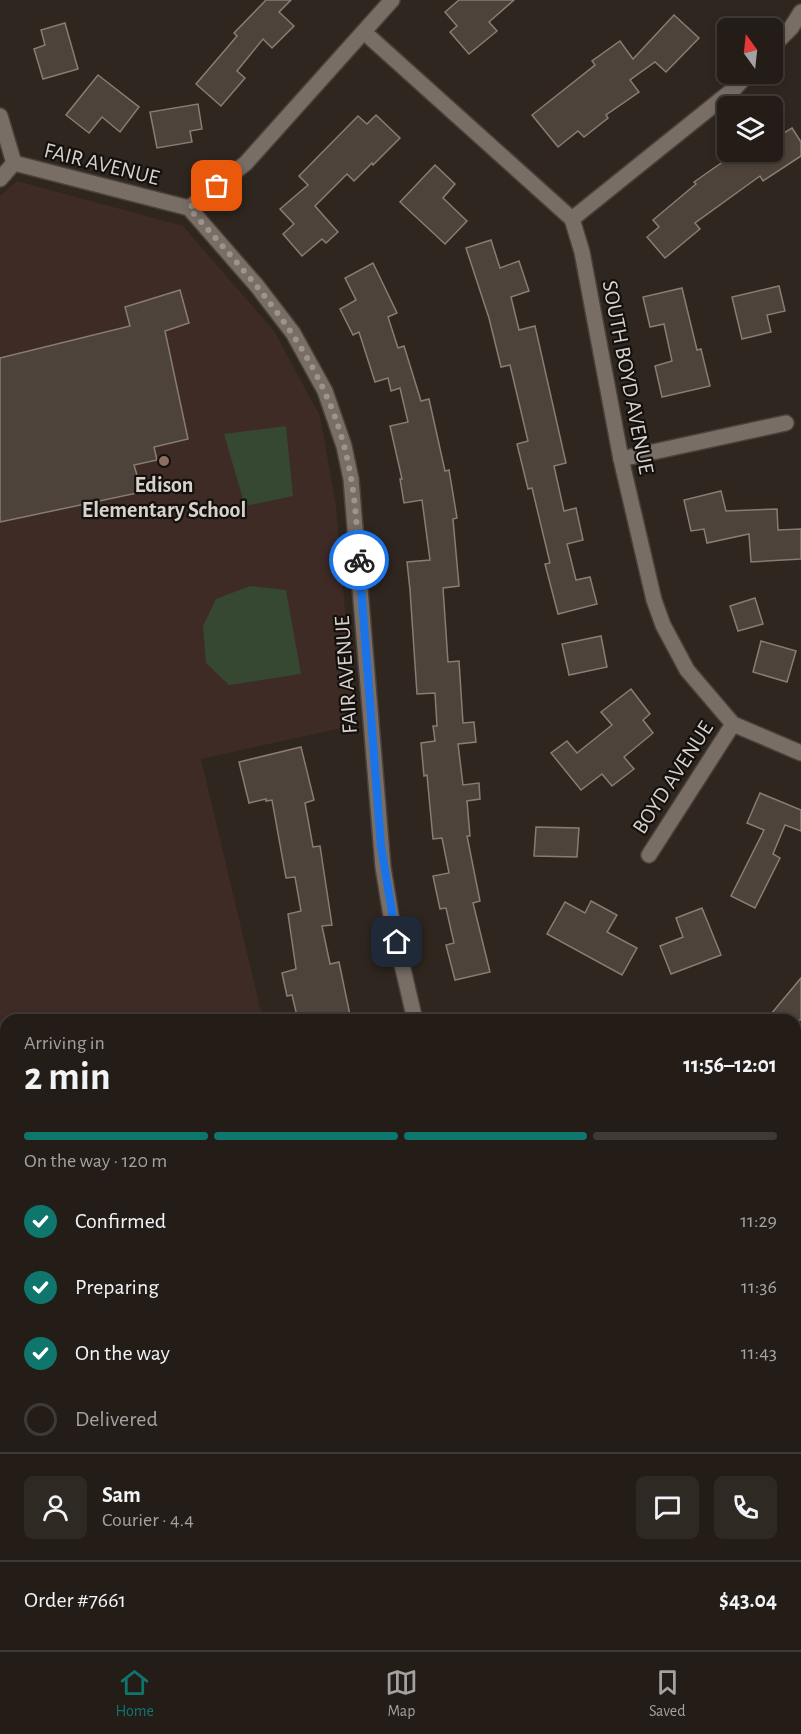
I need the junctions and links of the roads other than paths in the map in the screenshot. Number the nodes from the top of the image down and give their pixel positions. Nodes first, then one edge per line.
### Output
1 (392, 0) edge
2 (801, 12) edge
3 (364, 32) junction
4 (796, 32) edge
5 (783, 40) edge
6 (739, 84) edge
7 (0, 116) edge
8 (14, 164) junction
9 (0, 179) edge
10 (189, 208) junction
11 (572, 219) junction
12 (786, 423) dead end
13 (621, 459) junction
14 (733, 724) junction
15 (801, 753) edge
16 (650, 855) dead end
17 (414, 1014) edge

1 - 3 street
2 - 4 street
3 - 10 street
3 - 11 street
4 - 5 street
6 - 11 street
7 - 8 street, FAIR AVENUE
8 - 9 street
8 - 10 street, FAIR AVENUE
10 - 17 street, FAIR AVENUE
11 - 13 street, SOUTH BOYD AVENUE
12 - 13 street
13 - 14 street, SOUTH BOYD AVENUE
14 - 15 street, SOUTH BOYD AVENUE
14 - 16 street, BOYD AVENUE

